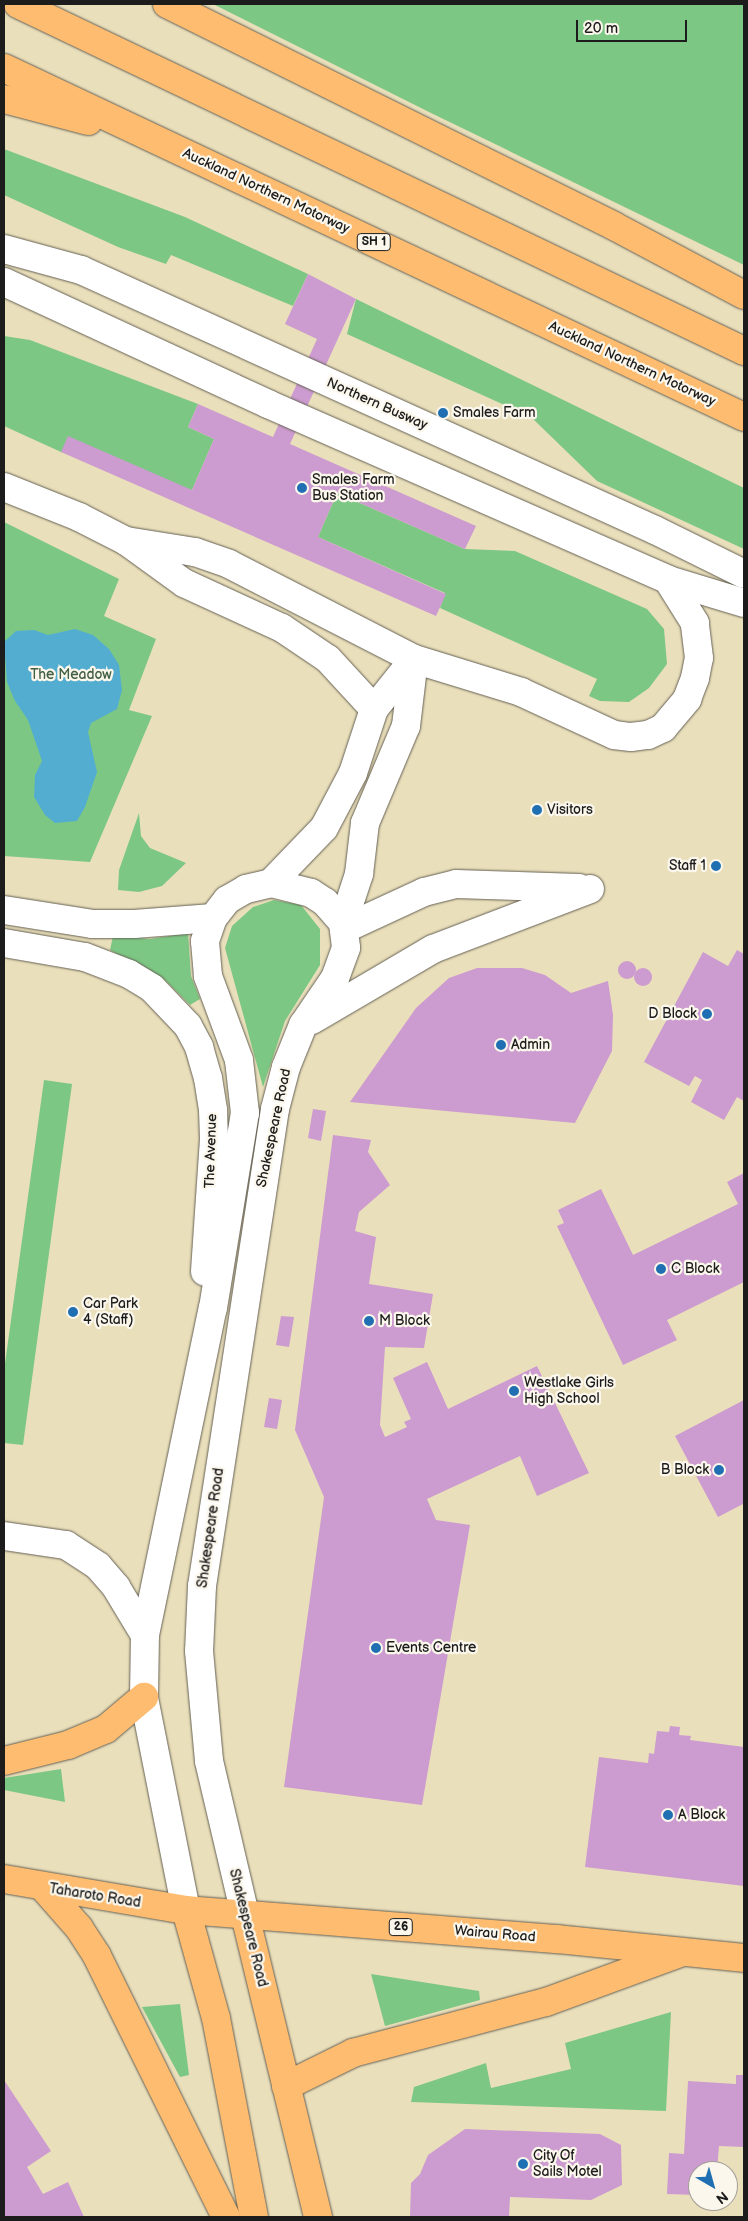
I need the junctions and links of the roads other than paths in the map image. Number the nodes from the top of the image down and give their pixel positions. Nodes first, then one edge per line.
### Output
1 (18, 4) edge
2 (167, 4) edge
3 (4, 68) edge
4 (4, 99) edge
5 (152, 138) junction
6 (4, 249) edge
7 (4, 282) edge
8 (744, 295) edge
9 (744, 351) edge
10 (744, 417) edge
11 (4, 487) edge
12 (126, 541) junction
13 (744, 574) edge
14 (668, 580) junction
15 (744, 603) edge
16 (414, 660) junction
17 (374, 709) junction
18 (271, 883) junction
19 (4, 910) edge
20 (214, 918) junction
21 (344, 926) junction
22 (4, 943) edge
23 (303, 1026) junction
24 (213, 1308) junction
25 (4, 1536) edge
26 (145, 1635) junction
27 (144, 1697) junction
28 (4, 1761) edge
29 (4, 1879) edge
30 (43, 1887) junction
31 (186, 1910) junction
32 (245, 1915) junction
33 (683, 1951) junction
34 (744, 1958) edge
35 (286, 2086) junction
36 (226, 2217) edge
37 (254, 2217) edge
38 (318, 2217) edge

1 - 9 main road
2 - 8 main road
3 - 5 main road, Auckland Northern Motorway / SH 1
4 - 5 main road
5 - 10 main road, Auckland Northern Motorway / SH 1
6 - 13 street, Northern Busway
7 - 14 street
11 - 12 street
12 - 16 street
12 - 17 street
14 - 15 street
14 - 16 street
16 - 17 street
16 - 21 street
17 - 18 street
18 - 20 street, Shakespeare Road
18 - 21 street, Shakespeare Road
19 - 20 street
20 - 24 street, Shakespeare Road
21 - 23 street, Shakespeare Road
21 - 23 street
22 - 24 street, The Avenue
23 - 32 street, Shakespeare Road
24 - 26 street, Shakespeare Road
25 - 26 street
26 - 27 street, Shakespeare Road
27 - 28 main road
27 - 31 street, Shakespeare Road
29 - 30 main road, Taharoto Road / 26
30 - 31 main road, Taharoto Road / 26
30 - 36 main road
31 - 32 main road, 26
31 - 37 main road, Shakespeare Road
32 - 33 main road, Wairau Road / 26
32 - 35 main road, Shakespeare Road
33 - 34 main road, Wairau Road / 26
33 - 35 main road
35 - 38 main road, Shakespeare Road

